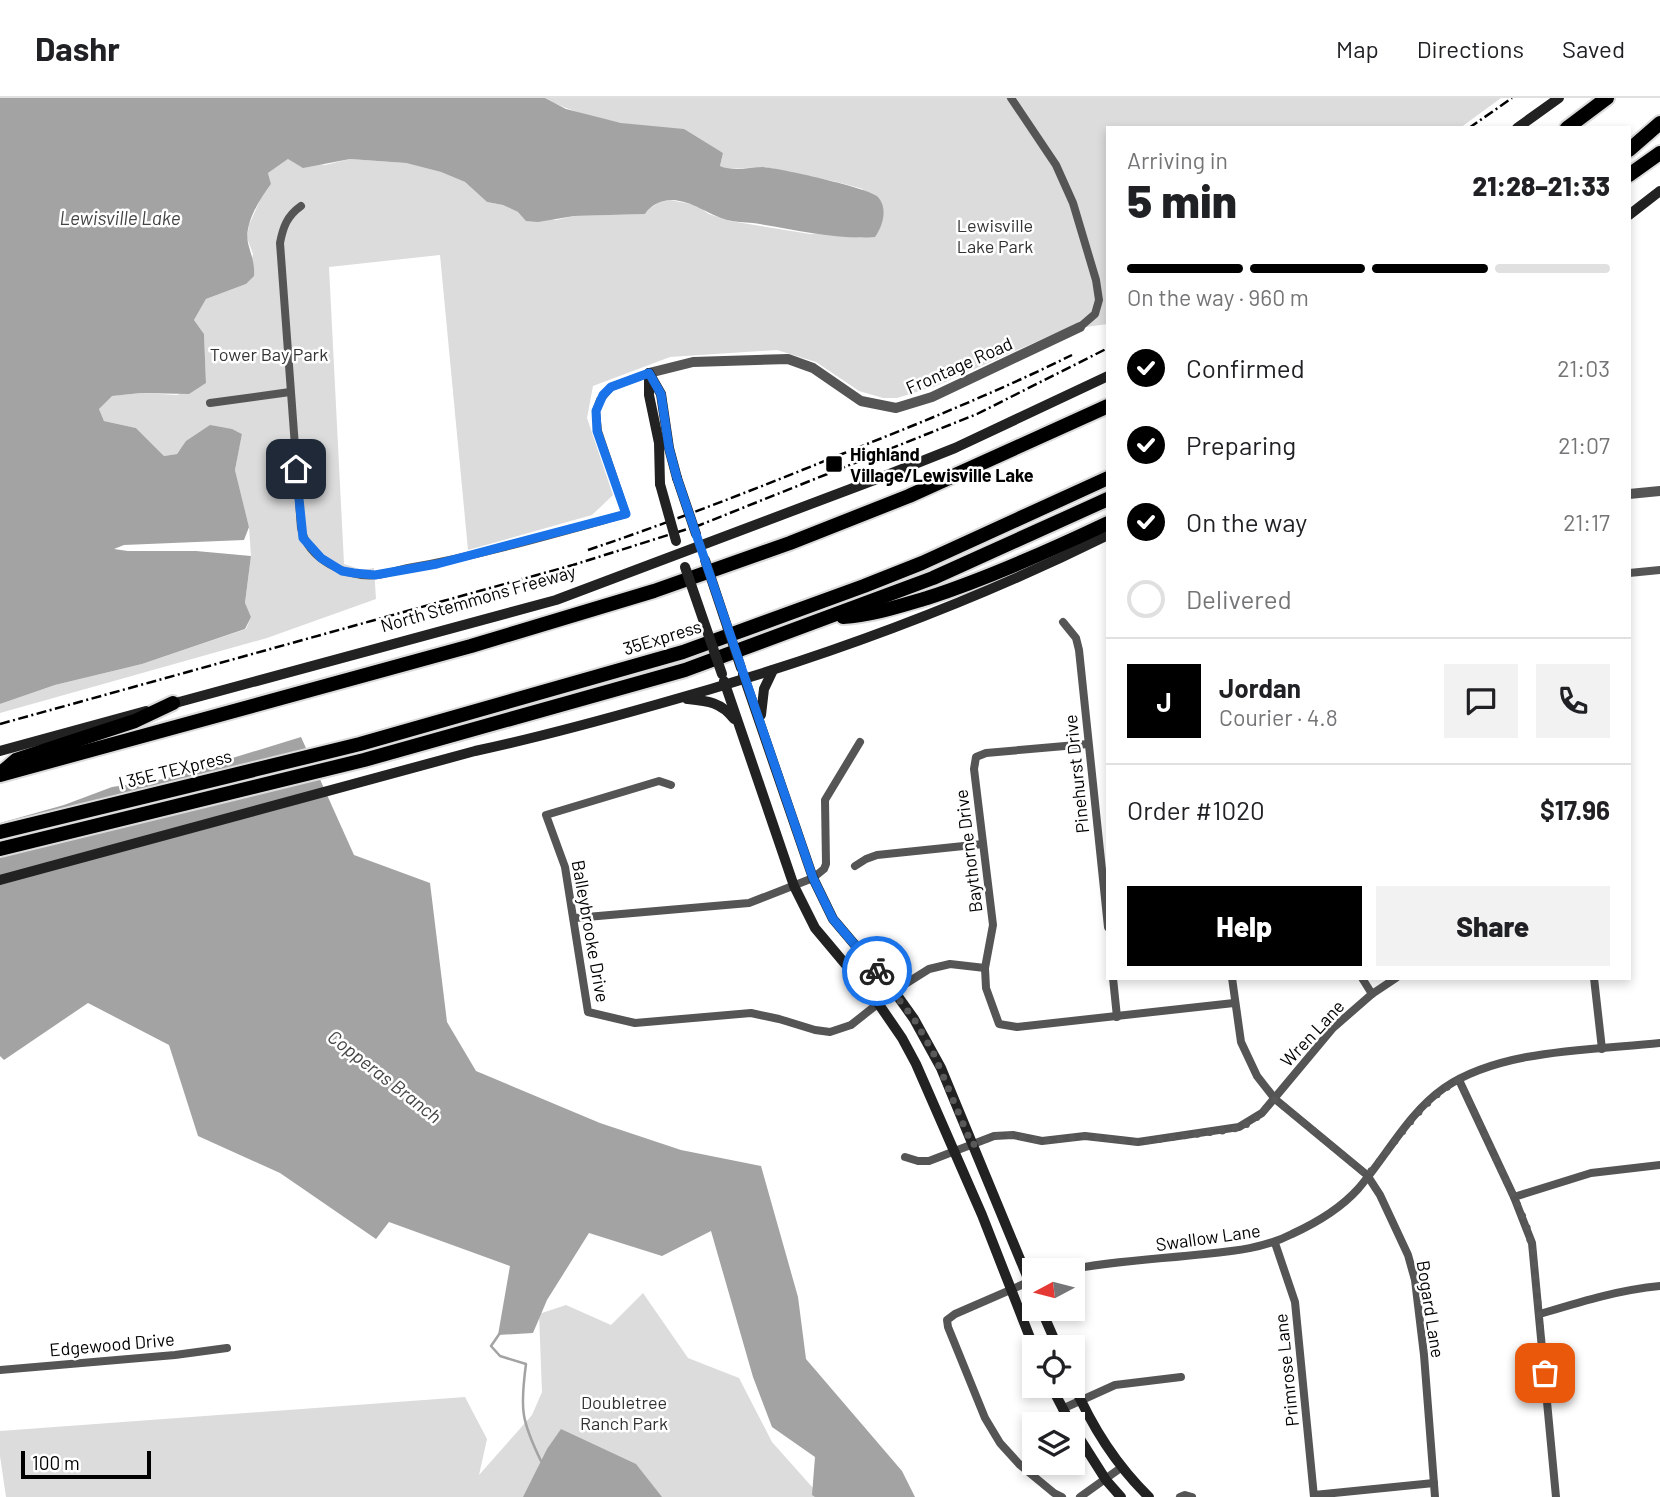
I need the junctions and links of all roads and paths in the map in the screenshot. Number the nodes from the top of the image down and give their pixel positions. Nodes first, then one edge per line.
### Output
1 (1011, 98) edge
2 (1559, 98) edge
3 (1607, 98) edge
4 (1660, 123) edge
5 (1520, 126) edge
6 (1570, 126) edge
7 (1660, 132) edge
8 (1631, 150) edge
9 (1631, 151) edge
10 (1660, 153) edge
11 (1631, 174) edge
12 (1660, 191) edge
13 (301, 206) dead end
14 (1631, 213) edge
15 (1080, 327) joint
16 (649, 373) junction
17 (1106, 377) edge
18 (290, 392) junction
19 (210, 403) dead end
20 (1106, 407) edge
21 (1106, 479) edge
22 (1660, 491) edge
23 (1631, 494) edge
24 (1106, 500) edge
25 (1106, 524) edge
26 (1106, 536) edge
27 (698, 539) junction
28 (678, 546) junction
29 (1660, 570) edge
30 (1631, 573) edge
31 (827, 618) junction
32 (1063, 622) dead end
33 (773, 670) junction
34 (743, 673) junction
35 (724, 680) junction
36 (681, 698) junction
37 (173, 703) junction
38 (761, 725) junction
39 (740, 727) junction
40 (860, 742) dead end
41 (360, 744) joint
42 (1088, 744) junction
43 (0, 751) edge
44 (0, 774) edge
45 (671, 785) dead end
46 (0, 832) edge
47 (984, 844) junction
48 (0, 849) edge
49 (855, 866) dead end
50 (813, 878) junction
51 (0, 880) edge
52 (794, 886) junction
53 (1106, 909) edge
54 (575, 918) junction
55 (985, 968) junction
56 (1113, 980) edge
57 (1232, 980) edge
58 (1363, 980) edge
59 (1393, 980) edge
60 (1594, 980) edge
61 (894, 991) junction
62 (1372, 993) junction
63 (878, 1003) junction
64 (1234, 1003) junction
65 (1117, 1017) junction
66 (1660, 1043) edge
67 (1602, 1049) junction
68 (1459, 1080) junction
69 (1275, 1099) junction
70 (972, 1145) junction
71 (955, 1152) junction
72 (905, 1157) dead end
73 (1660, 1165) edge
74 (1367, 1175) junction
75 (1514, 1197) junction
76 (1275, 1242) junction
77 (1022, 1260) edge
78 (1085, 1268) edge
79 (1660, 1286) edge
80 (1022, 1287) edge
81 (1010, 1290) junction
82 (1540, 1314) junction
83 (1029, 1335) edge
84 (226, 1348) dead end
85 (0, 1370) edge
86 (1181, 1377) dead end
87 (1057, 1398) edge
88 (1080, 1400) junction
89 (1062, 1409) junction
90 (1064, 1412) edge
91 (1085, 1447) edge
92 (1122, 1467) junction
93 (1106, 1480) junction
94 (1434, 1483) junction
95 (1314, 1496) edge
96 (1062, 1497) edge
97 (1080, 1497) edge
98 (1121, 1497) edge
99 (1149, 1497) edge
100 (1180, 1497) edge
101 (1192, 1497) edge
102 (1435, 1497) edge
103 (1556, 1497) edge

1 - 15 street
2 - 5 main road
3 - 6 highway
4 - 8 highway
7 - 9 highway
10 - 11 highway
12 - 14 main road
13 - 18 street
15 - 16 street, Frontage Road
16 - 18 street
16 - 27 main road, bridge
16 - 28 main road, bridge
17 - 27 main road, North Stemmons Freeway
18 - 19 street
20 - 44 highway
21 - 41 highway, 35Express
22 - 23 street
24 - 31 highway
25 - 31 highway
26 - 33 main road
27 - 28 main road, North Stemmons Freeway
27 - 34 main road, bridge
28 - 35 main road, bridge
28 - 37 main road, North Stemmons Freeway
29 - 30 street
31 - 48 highway
32 - 42 street, Pinehurst Drive
33 - 34 main road
33 - 38 main road
34 - 35 main road
34 - 38 main road
35 - 36 main road
35 - 39 main road
36 - 39 main road
36 - 51 main road
37 - 43 main road, North Stemmons Freeway
37 - 44 highway
38 - 50 main road
39 - 52 main road
40 - 50 street
41 - 46 highway, I 35E TEXpress
42 - 47 street, Baythorne Drive
42 - 53 street, Pinehurst Drive
45 - 54 street, Balleybrooke Drive
47 - 49 street
47 - 55 street, Baythorne Drive
50 - 52 street
50 - 61 main road
52 - 54 street
52 - 63 main road
54 - 63 street, Balleybrooke Drive
55 - 61 street, Balleybrooke Drive
55 - 65 street, Baythorne Drive
56 - 65 street
57 - 64 street, Bogard Lane
58 - 62 street
59 - 62 street, Wren Lane
60 - 67 street
61 - 63 street, Balleybrooke Drive
61 - 70 main road
62 - 69 street, Wren Lane
63 - 71 main road
64 - 65 street
64 - 69 street, Bogard Lane
66 - 67 street, Swallow Lane
67 - 68 street, Swallow Lane
68 - 74 street, Swallow Lane
68 - 75 street
69 - 70 street, Wren Lane
69 - 74 street, Bogard Lane
70 - 71 street, Wren Lane
70 - 77 main road
71 - 72 street, Wren Lane
71 - 81 main road
73 - 75 street
74 - 76 street, Swallow Lane
74 - 94 street, Bogard Lane
75 - 82 street
76 - 78 street, Swallow Lane
76 - 95 street, Primrose Lane
79 - 82 street
80 - 81 street
81 - 83 main road
81 - 96 street
82 - 103 street
84 - 85 street, Edgewood Drive
86 - 88 street
87 - 89 main road
88 - 89 street
88 - 92 main road
89 - 90 main road
91 - 93 main road
92 - 93 street
92 - 99 main road
93 - 97 street
93 - 98 main road
94 - 95 street
94 - 102 street, Bogard Lane
100 - 101 street

